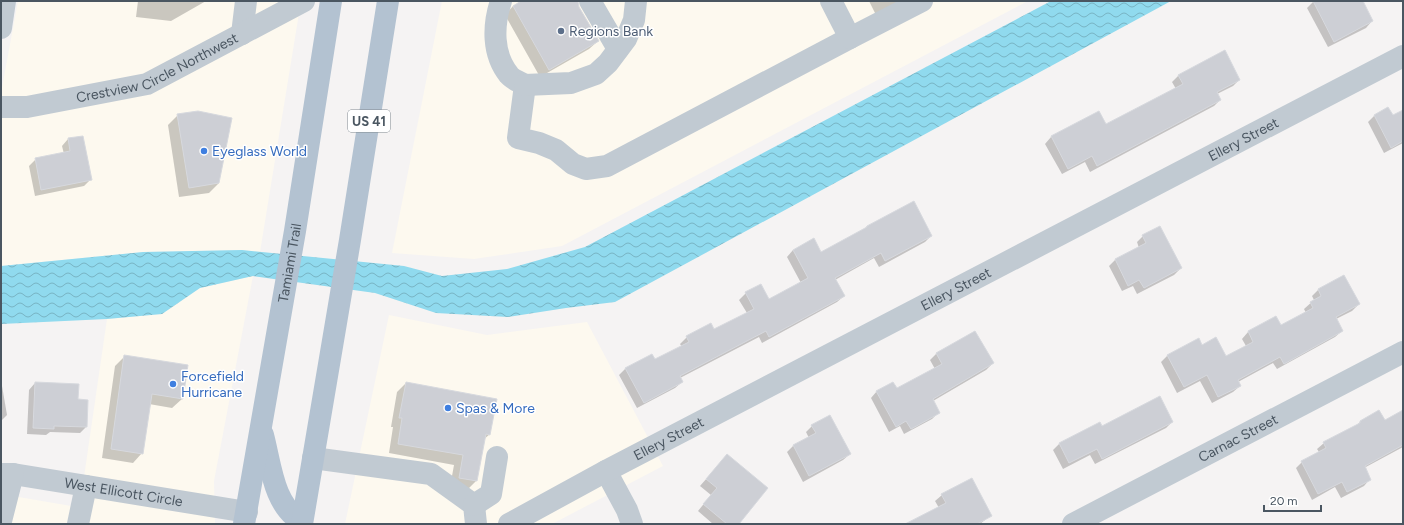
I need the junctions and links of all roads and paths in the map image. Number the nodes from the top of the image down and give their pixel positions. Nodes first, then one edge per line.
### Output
1 (5, 1) edge
2 (246, 1) edge
3 (304, 1) edge
4 (331, 1) edge
5 (388, 1) edge
6 (502, 1) edge
7 (590, 1) edge
8 (636, 1) edge
9 (831, 1) edge
10 (922, 1) edge
11 (1, 28) edge
12 (242, 34) junction
13 (850, 38) junction
14 (618, 49) junction
15 (1403, 56) edge
16 (525, 85) junction
17 (1, 107) edge
18 (1403, 352) edge
19 (261, 426) junction
20 (497, 457) dead end
21 (313, 458) junction
22 (606, 471) junction
23 (7, 474) edge
24 (86, 486) junction
25 (475, 515) edge
26 (1, 520) edge
27 (250, 520) edge
28 (306, 523) edge
29 (78, 524) edge
30 (509, 524) edge
31 (632, 524) edge
32 (1073, 524) edge

1 - 11 street
2 - 12 street
3 - 12 street, Crestview Circle Northwest
4 - 19 main road, Tamiami Trail
5 - 21 main road, US 41
6 - 16 street
7 - 14 street
8 - 14 street
9 - 13 street
10 - 13 street
12 - 17 street, Crestview Circle Northwest
13 - 16 street
14 - 16 street
15 - 22 street, Ellery Street
18 - 32 street, Carnac Street
19 - 27 main road, Tamiami Trail
19 - 28 main road
20 - 25 street
21 - 25 street
21 - 28 main road, US 41
22 - 30 street, Ellery Street
22 - 31 street
23 - 24 street, West Ellicott Circle
23 - 26 street
24 - 27 street, West Ellicott Circle
24 - 29 street

